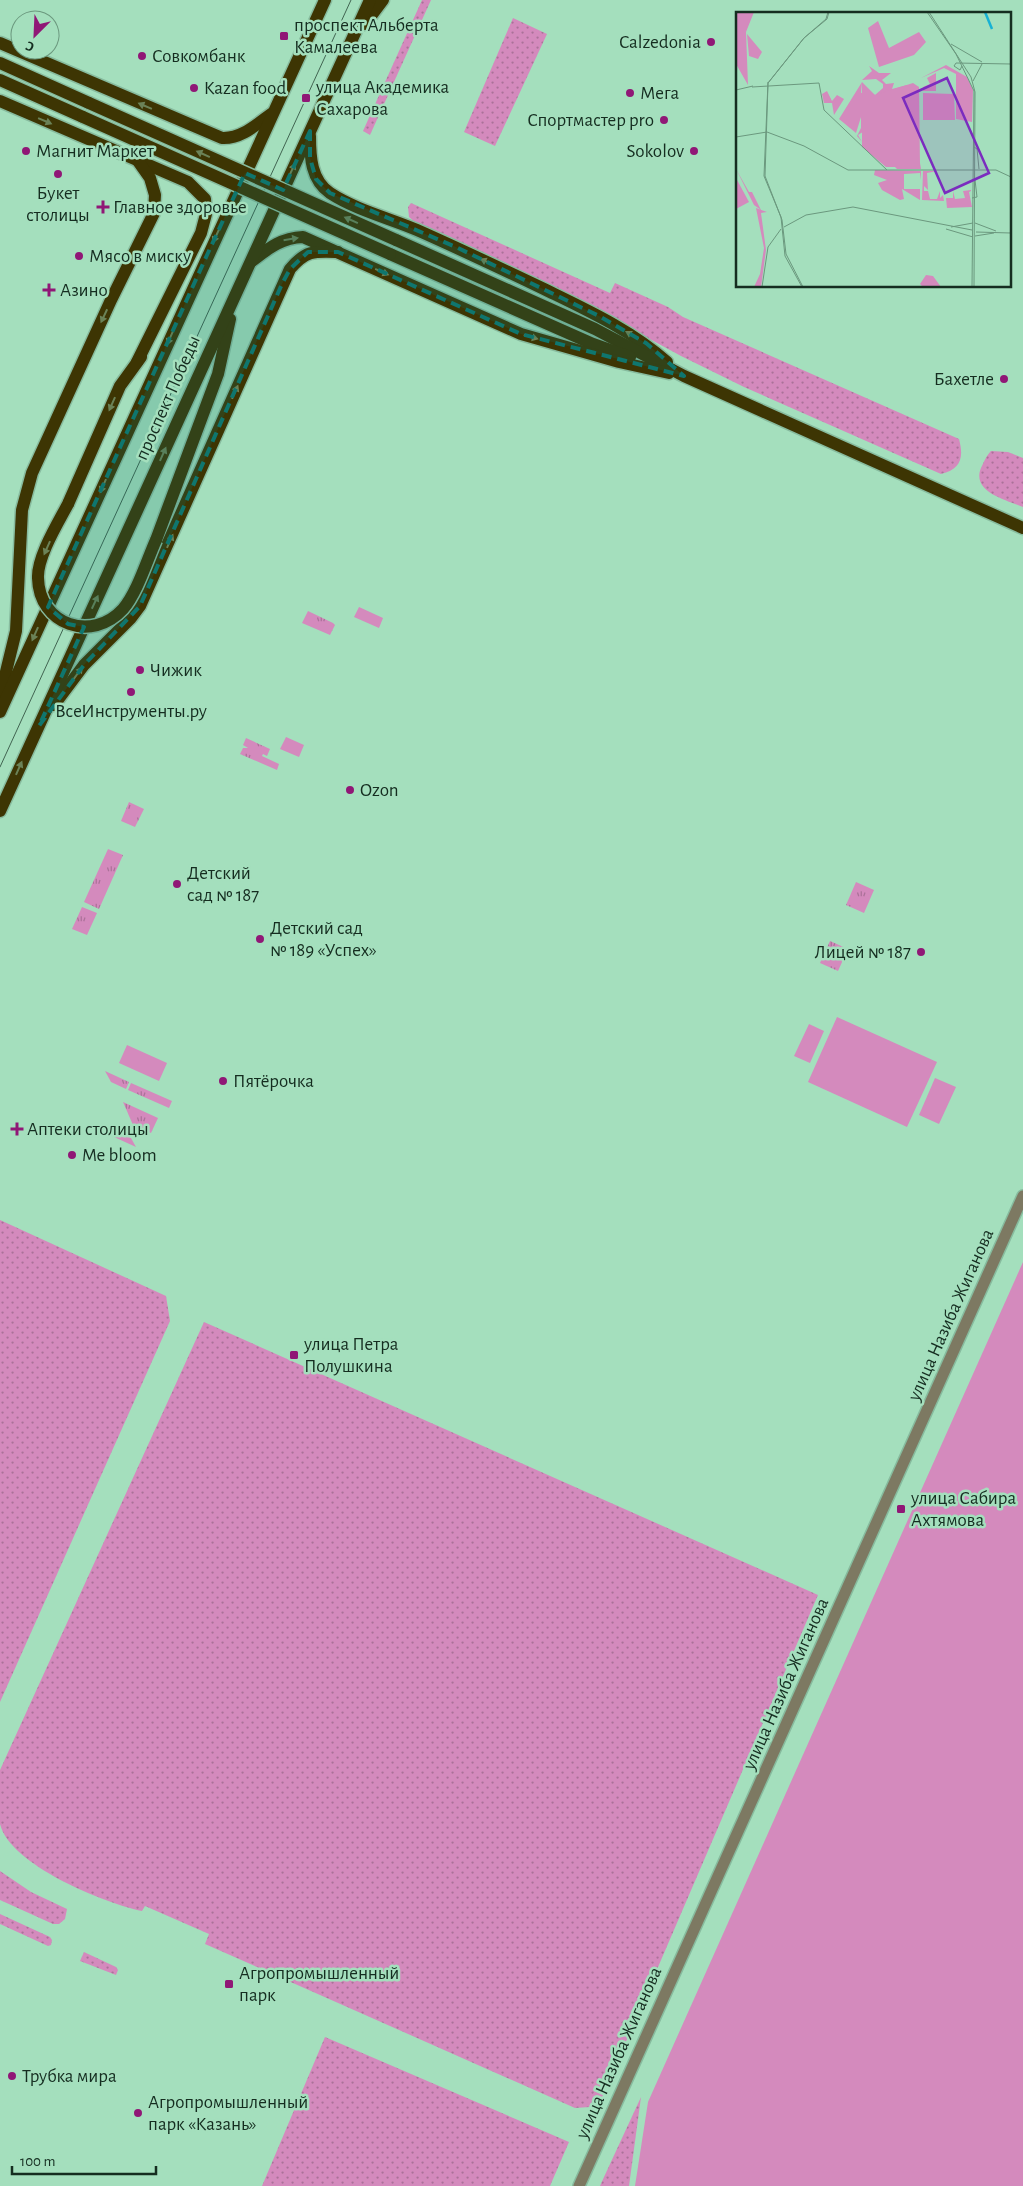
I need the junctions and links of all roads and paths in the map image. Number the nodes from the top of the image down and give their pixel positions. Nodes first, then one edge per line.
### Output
1 (370, 0) edge
2 (383, 0) edge
3 (323, 3) edge
4 (0, 43) edge
5 (350, 44) junction
6 (0, 63) edge
7 (0, 80) edge
8 (0, 101) edge
9 (273, 112) junction
10 (310, 130) junction
11 (138, 160) junction
12 (338, 252) junction
13 (250, 262) junction
14 (198, 278) junction
15 (235, 295) junction
16 (137, 362) junction
17 (684, 376) junction
18 (1023, 528) edge
19 (0, 696) edge
20 (0, 712) edge
21 (39, 726) junction
22 (0, 811) edge
23 (1023, 1196) edge
24 (579, 2186) edge

1 - 5 main road, проспект Победы
2 - 5 main road
3 - 9 main road, проспект Победы
9 -> 4 main road
5 - 10 main road, проспект Победы
17 -> 6 main road, bridge
7 - 17 main road, bridge
8 -> 11 main road
9 -> 14 main road, проспект Победы
13 -> 10 main road, проспект Победы
17 -> 10 main road
11 - 16 main road
11 -> 19 main road
13 -> 12 main road
12 -> 17 main road
21 -> 12 main road
13 - 15 main road, проспект Победы
14 - 16 main road
14 -> 20 main road, проспект Победы
16 -> 15 main road, bridge
21 -> 15 main road, проспект Победы
17 - 18 main road
22 -> 21 main road, проспект Победы
23 - 24 street, улица Назиба Жиганова

